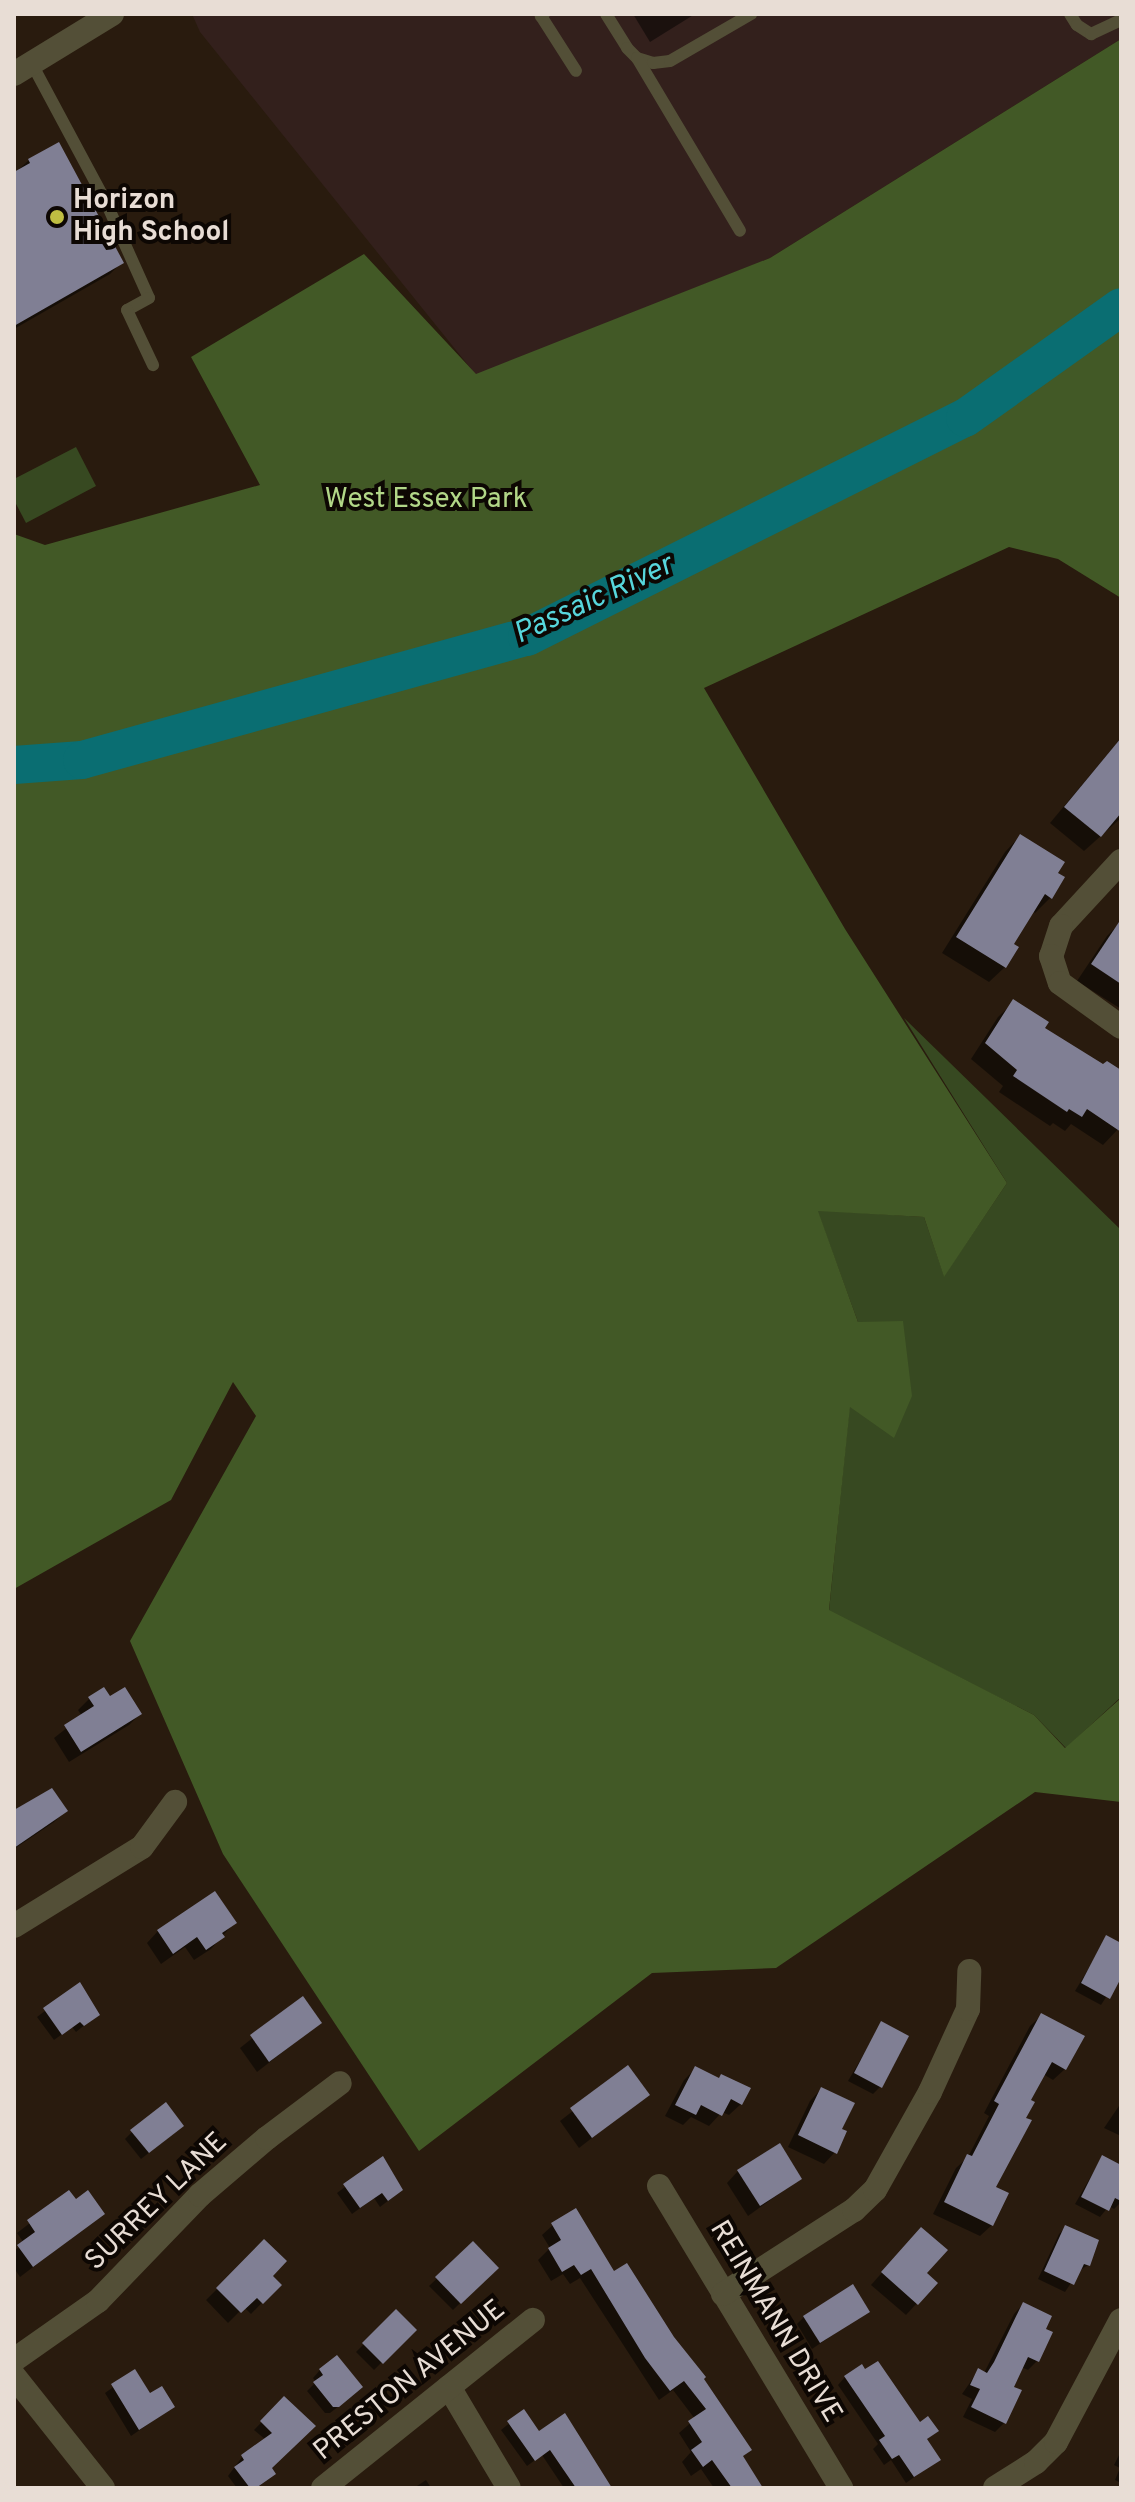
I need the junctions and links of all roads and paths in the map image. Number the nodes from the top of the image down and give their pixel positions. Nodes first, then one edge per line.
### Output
1 (112, 14) edge
2 (606, 14) edge
3 (751, 14) edge
4 (1070, 14) edge
5 (542, 15) edge
6 (1121, 20) edge
7 (637, 58) junction
8 (23, 69) edge
9 (576, 71) dead end
10 (740, 231) dead end
11 (153, 365) dead end
12 (1121, 861) edge
13 (1121, 1027) edge
14 (175, 1802) dead end
15 (14, 1926) edge
16 (969, 1971) dead end
17 (340, 2083) dead end
18 (659, 2186) dead end
19 (723, 2294) junction
20 (533, 2320) dead end
21 (1121, 2320) edge
22 (14, 2360) edge
23 (14, 2376) edge
24 (449, 2387) junction
25 (103, 2488) edge
26 (323, 2488) edge
27 (509, 2488) edge
28 (841, 2488) edge
29 (995, 2488) edge

1 - 8 street
2 - 7 lane
3 - 7 lane
4 - 6 lane
5 - 9 lane
7 - 10 lane
8 - 11 lane
12 - 13 street
14 - 15 street
16 - 19 street
17 - 22 street, SURREY LANE
18 - 19 street, REINMANN DRIVE
19 - 28 street, REINMANN DRIVE
20 - 24 street, PRESTON AVENUE
21 - 29 street
23 - 25 street
24 - 26 street, PRESTON AVENUE
24 - 27 street

